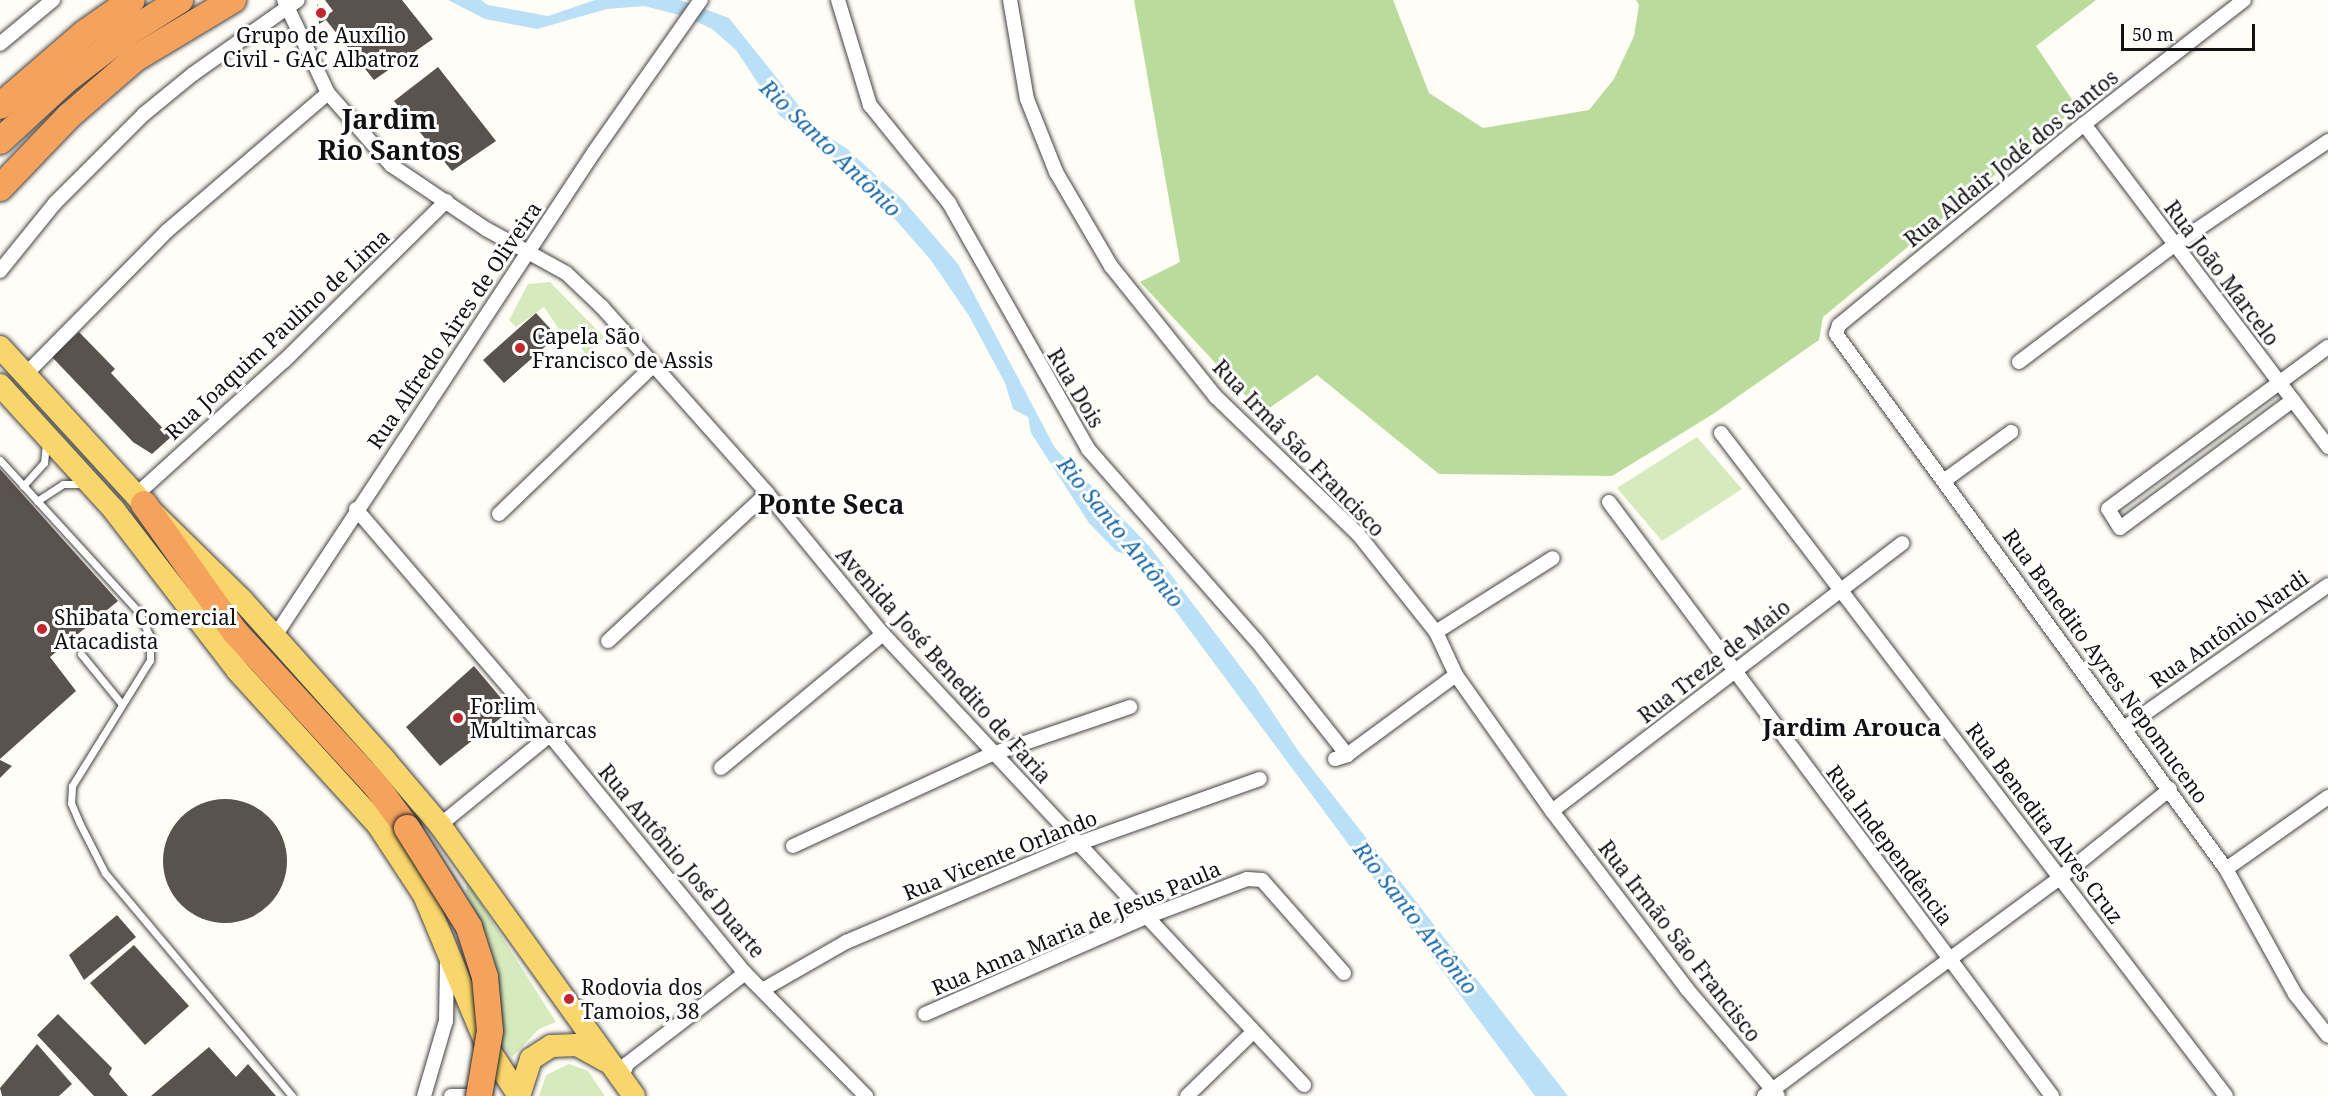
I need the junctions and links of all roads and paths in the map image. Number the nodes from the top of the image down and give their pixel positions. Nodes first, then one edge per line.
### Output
1 (53, 0) edge
2 (180, 0) edge
3 (233, 0) edge
4 (701, 0) edge
5 (838, 0) edge
6 (1010, 0) edge
7 (2244, 0) edge
8 (290, 2) edge
9 (124, 5) edge
10 (0, 44) edge
11 (328, 93) junction
12 (0, 106) edge
13 (2084, 124) junction
14 (0, 141) edge
15 (2328, 141) edge
16 (0, 188) edge
17 (446, 201) junction
18 (2174, 245) junction
19 (528, 251) junction
20 (0, 271) edge
21 (1836, 330) joint
22 (0, 347) edge
23 (2328, 347) edge
24 (2019, 362) dead end
25 (652, 367) junction
26 (26, 374) junction
27 (2279, 382) junction
28 (0, 385) edge
29 (2293, 400) junction
30 (2011, 432) dead end
31 (1721, 433) dead end
32 (45, 437) junction
33 (2328, 447) edge
34 (0, 460) edge
35 (1946, 480) junction
36 (90, 483) junction
37 (23, 486) junction
38 (766, 493) junction
39 (140, 500) junction
40 (37, 501) junction
41 (1609, 502) dead end
42 (356, 509) junction
43 (499, 514) dead end
44 (1902, 543) dead end
45 (1553, 558) dead end
46 (2328, 585) edge
47 (1840, 590) junction
48 (1436, 632) junction
49 (883, 634) junction
50 (275, 636) junction
51 (608, 641) dead end
52 (81, 654) dead end
53 (1734, 674) junction
54 (1456, 675) junction
55 (121, 703) junction
56 (1130, 707) dead end
57 (2124, 728) junction
58 (550, 735) junction
59 (992, 754) junction
60 (721, 768) dead end
61 (1260, 779) dead end
62 (2170, 789) junction
63 (2328, 797) edge
64 (1552, 811) junction
65 (440, 825) junction
66 (1077, 844) junction
67 (793, 846) dead end
68 (2226, 869) junction
69 (2061, 877) junction
70 (1144, 918) junction
71 (447, 950) junction
72 (1950, 960) junction
73 (745, 973) junction
74 (1344, 973) dead end
75 (764, 989) junction
76 (925, 1014) dead end
77 (1252, 1033) junction
78 (2328, 1036) edge
79 (1304, 1085) dead end
80 (630, 1090) edge
81 (1772, 1094) edge
82 (292, 1096) edge
83 (424, 1096) edge
84 (451, 1096) edge
85 (467, 1096) edge
86 (479, 1096) edge
87 (519, 1096) edge
88 (866, 1096) edge
89 (1186, 1096) edge
90 (2052, 1096) edge
91 (2226, 1096) edge

1 - 10 street
2 - 14 highway
3 - 16 highway
4 - 19 street, Rua Alfredo Aires de Oliveira
5 - 54 street, Rua Dois
6 - 48 street, Rua Irmã São Francisco
7 - 13 street, Rua Aldair Jodé dos Santos
8 - 11 street, Avenida José Benedito de Faria
8 - 20 street
9 - 12 highway
11 - 17 street, Avenida José Benedito de Faria
11 - 26 street
13 - 18 street, Rua João Marcelo
13 - 21 street, Rua Aldair Jodé dos Santos
15 - 18 street
17 - 19 street, Avenida José Benedito de Faria
17 - 39 street, Rua Joaquim Paulino de Lima
18 - 24 street
18 - 27 street, Rua João Marcelo
19 - 25 street, Avenida José Benedito de Faria
19 - 42 street, Rua Alfredo Aires de Oliveira
21 - 35 street, Rua Benedito Ayres Nepomuceno
22 - 26 main road
23 - 27 street
25 - 38 street, Avenida José Benedito de Faria
25 - 43 street
26 - 39 main road
27 - 29 street, Rua João Marcelo
27 - 29 street
28 - 32 main road
29 - 33 street, Rua João Marcelo
30 - 35 street
31 - 47 street, Rua Benedita Alves Cruz
32 - 36 main road
32 - 37 lane
34 - 37 lane
35 - 57 street, Rua Benedito Ayres Nepomuceno
36 - 40 lane
36 - 71 main road
37 - 40 lane
38 - 49 street, Avenida José Benedito de Faria
38 - 51 street
39 - 50 main road
39 - 86 highway, bridge
40 - 55 lane
41 - 53 street, Rua Independência
42 - 50 street, Rua Alfredo Aires de Oliveira
42 - 58 street, Rua Antônio José Duarte
44 - 47 street, Rua Treze de Maio
45 - 48 street
46 - 57 street, Rua Antônio Nardi
47 - 53 street, Rua Treze de Maio
47 - 69 street, Rua Benedita Alves Cruz
48 - 54 street, Rua Irmã São Francisco
49 - 59 street, Avenida José Benedito de Faria
49 - 60 street
50 - 65 main road
52 - 55 lane
53 - 64 street, Rua Treze de Maio
53 - 72 street, Rua Independência
54 - 64 street, Rua Irmã São Francisco
55 - 82 lane
56 - 59 street
57 - 62 street, Rua Benedito Ayres Nepomuceno
58 - 65 street
58 - 73 street, Rua Antônio José Duarte
59 - 66 street, Avenida José Benedito de Faria
59 - 67 street
61 - 66 street, Rua Vicente Orlando
62 - 68 street, Rua Benedito Ayres Nepomuceno
62 - 69 street
63 - 68 street
64 - 81 street, Rua Irmão São Francisco
65 - 80 main road
66 - 70 street, Avenida José Benedito de Faria
66 - 75 street, Rua Vicente Orlando
68 - 78 street, Rua Benedito Ayres Nepomuceno
69 - 72 street
69 - 91 street, Rua Benedita Alves Cruz
70 - 74 street, Rua Anna Maria de Jesus Paula
70 - 76 street, Rua Anna Maria de Jesus Paula
70 - 77 street, Avenida José Benedito de Faria
71 - 83 street
71 - 87 main road
72 - 81 street
72 - 90 street, Rua Independência
73 - 75 street, Rua Antônio José Duarte
73 - 80 street
75 - 88 street, Rua Antônio José Duarte
77 - 79 street, Avenida José Benedito de Faria
77 - 89 street
80 - 87 main road
84 - 85 street

